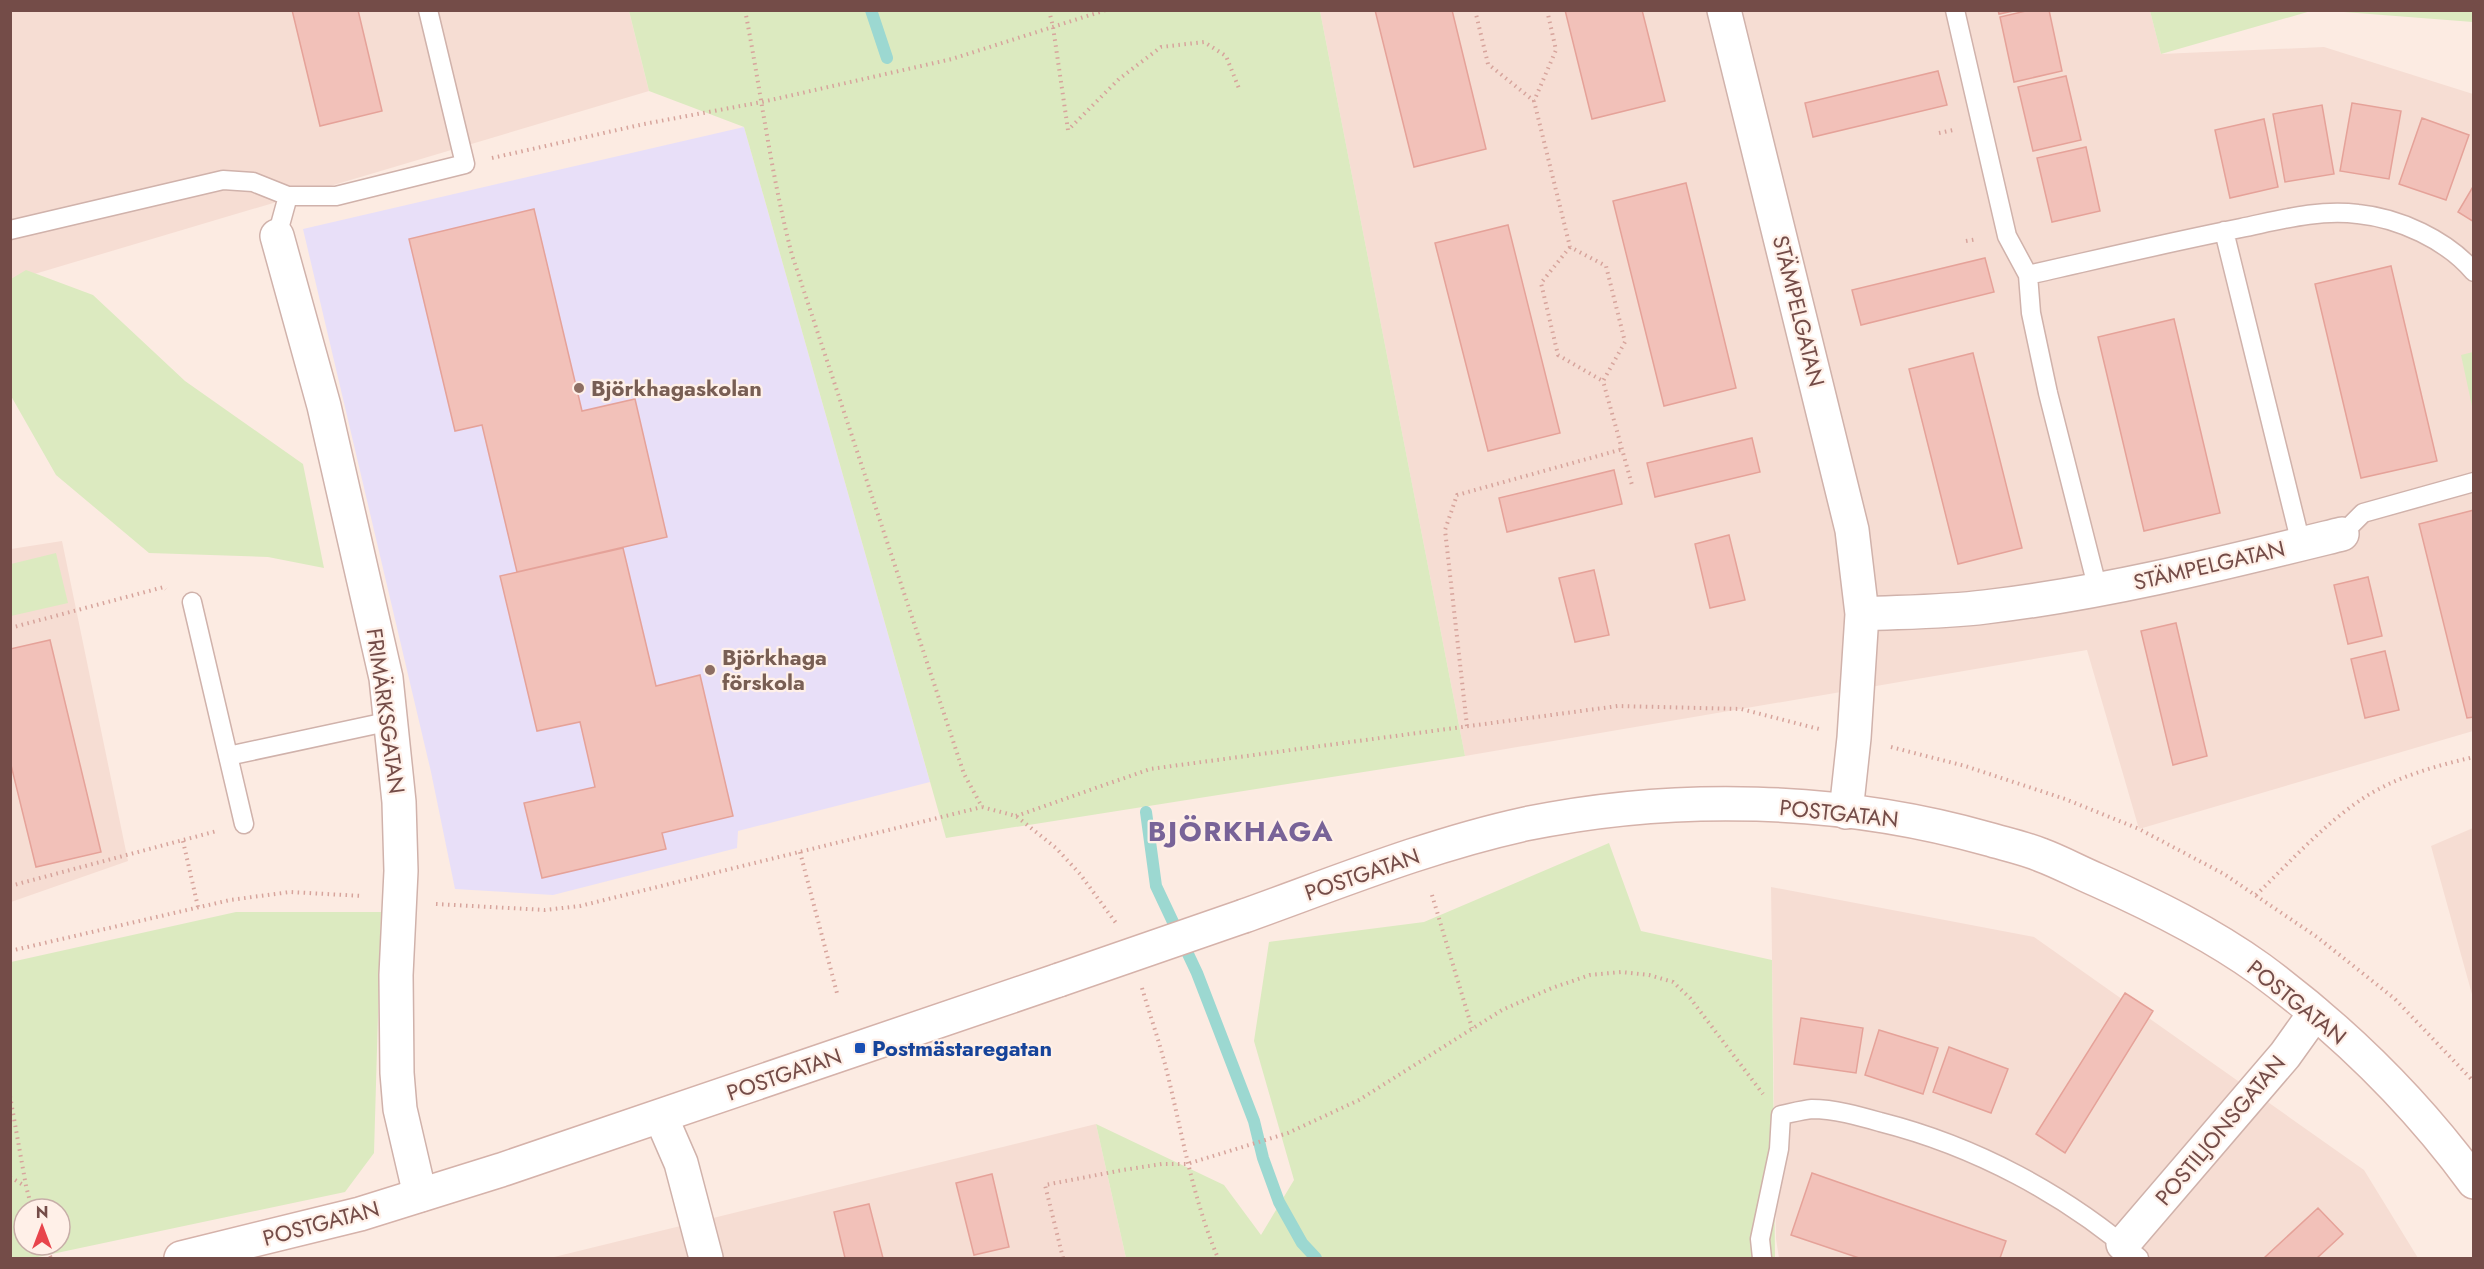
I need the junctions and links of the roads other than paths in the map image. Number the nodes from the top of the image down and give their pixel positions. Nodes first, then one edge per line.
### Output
1 (428, 10) edge
2 (1724, 10) edge
3 (1955, 10) edge
4 (288, 196) junction
5 (10, 230) edge
6 (2224, 231) junction
7 (277, 236) joint
8 (2474, 272) edge
9 (2028, 275) junction
10 (2474, 482) edge
11 (2342, 534) joint
12 (2301, 544) junction
13 (2098, 590) junction
14 (192, 602) road end
15 (1862, 614) junction
16 (391, 721) junction
17 (228, 756) junction
18 (1846, 812) junction
19 (244, 824) road end
20 (2315, 1013) junction
21 (661, 1117) junction
22 (2474, 1182) edge
23 (420, 1195) junction
24 (2131, 1251) edge
25 (181, 1258) edge
26 (706, 1258) edge
27 (1762, 1258) edge

1 - 4 lane
2 - 15 street, STÄMPELGATAN
3 - 9 lane
4 - 5 lane
4 - 7 lane
6 - 8 lane
6 - 9 lane
6 - 12 lane
7 - 16 street, FRIMÄRKSGATAN
9 - 13 lane
10 - 11 lane
11 - 12 street, STÄMPELGATAN
12 - 13 street, STÄMPELGATAN
13 - 15 street, STÄMPELGATAN
14 - 17 lane
15 - 18 street, STÄMPELGATAN
16 - 17 lane
16 - 23 street, FRIMÄRKSGATAN
17 - 19 lane
18 - 20 street, POSTGATAN
18 - 21 street, POSTGATAN, bridge
20 - 22 street, POSTGATAN
20 - 24 street, POSTILJONSGATAN
21 - 23 street, POSTGATAN
21 - 26 street
23 - 25 street, POSTGATAN
24 - 27 lane

